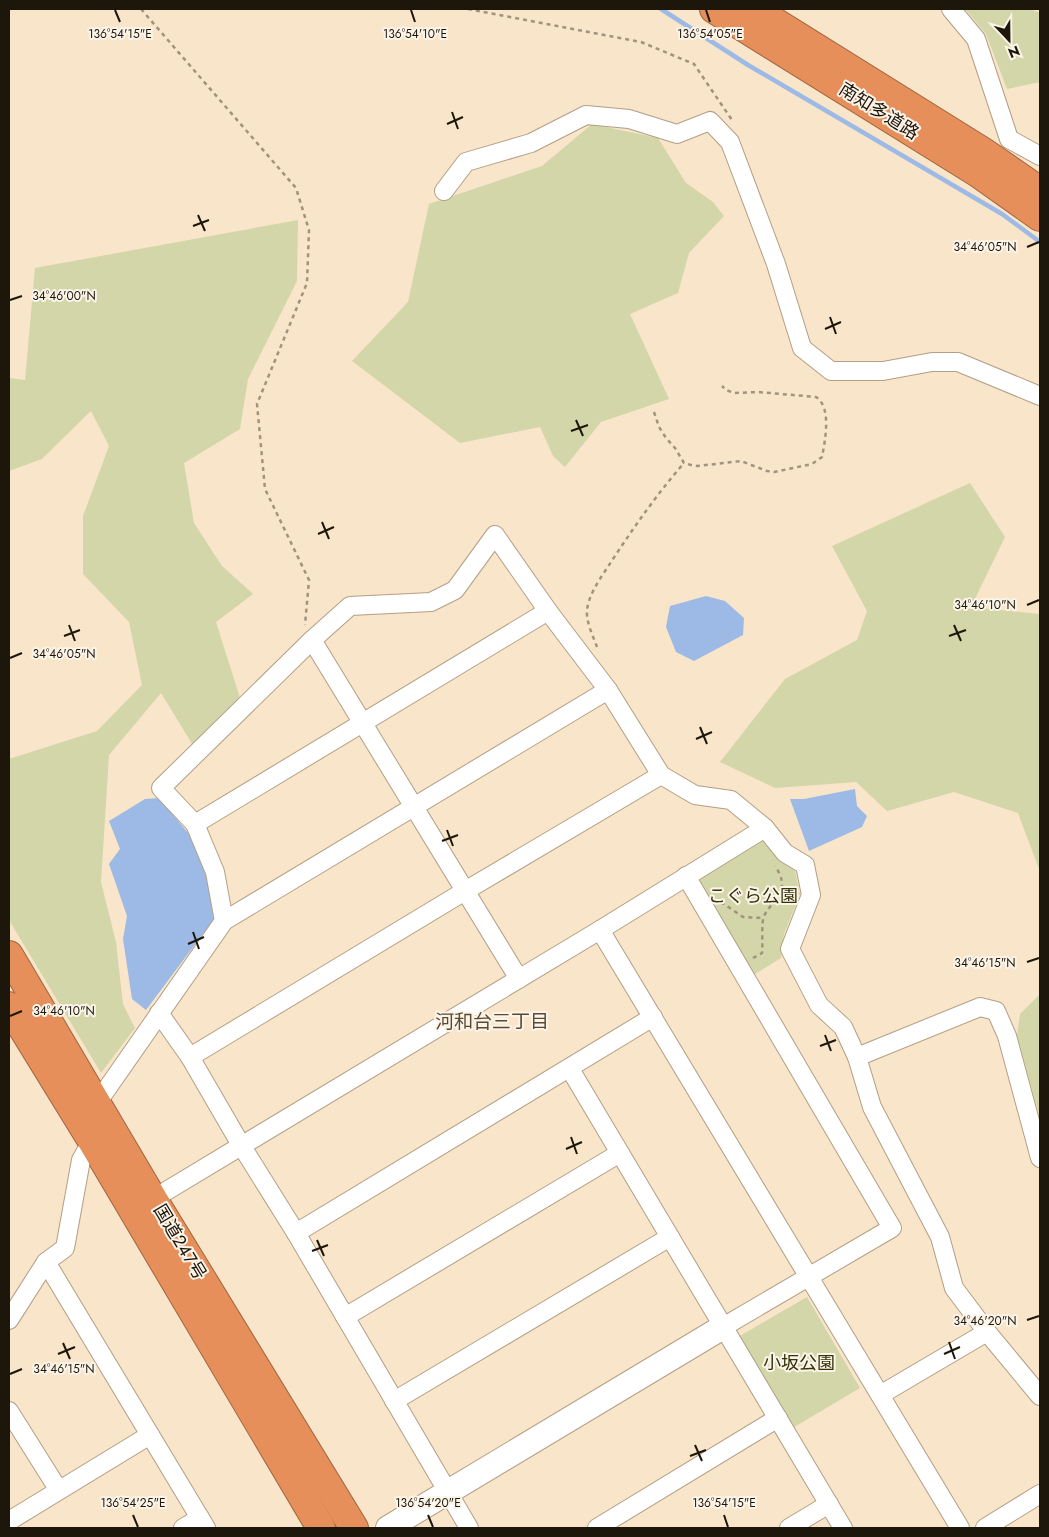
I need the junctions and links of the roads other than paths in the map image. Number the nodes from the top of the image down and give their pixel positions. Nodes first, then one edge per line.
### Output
1 (714, 9) edge
2 (754, 9) edge
3 (951, 9) edge
4 (1040, 156) edge
5 (444, 191) dead end
6 (1040, 191) edge
7 (1040, 217) edge
8 (1040, 396) edge
9 (548, 611) junction
10 (312, 640) junction
11 (608, 690) junction
12 (362, 723) junction
13 (661, 775) junction
14 (414, 807) junction
15 (195, 824) junction
16 (765, 828) junction
17 (686, 876) junction
18 (465, 891) junction
19 (224, 920) junction
20 (600, 930) junction
21 (9, 955) edge
22 (519, 979) junction
23 (9, 1006) edge
24 (160, 1013) junction
25 (653, 1017) junction
26 (190, 1057) junction
27 (857, 1057) junction
28 (570, 1069) junction
29 (97, 1104) junction
30 (92, 1141) junction
31 (241, 1146) junction
32 (620, 1153) junction
33 (1040, 1158) edge
34 (153, 1199) junction
35 (296, 1233) junction
36 (670, 1237) junction
37 (46, 1262) junction
38 (810, 1276) junction
39 (345, 1317) junction
40 (9, 1320) edge
41 (724, 1327) junction
42 (987, 1332) junction
43 (880, 1395) junction
44 (1040, 1396) edge
45 (394, 1401) junction
46 (778, 1418) junction
47 (12, 1423) edge
48 (150, 1435) junction
49 (58, 1489) junction
50 (448, 1493) junction
51 (1040, 1494) edge
52 (829, 1504) junction
53 (9, 1521) edge
54 (203, 1523) edge
55 (182, 1528) edge
56 (321, 1528) edge
57 (354, 1528) edge
58 (388, 1528) edge
59 (469, 1528) edge
60 (597, 1528) edge
61 (789, 1528) edge
62 (843, 1528) edge
63 (960, 1528) edge
64 (985, 1528) edge

1 - 7 highway, 南知多道路
2 - 6 highway, 南知多道路
3 - 4 street
5 - 8 street
9 - 10 street
9 - 11 street
9 - 12 street
10 - 12 street
10 - 15 street
11 - 13 street
11 - 14 street
12 - 14 street
12 - 15 street
13 - 16 street
13 - 18 street
14 - 18 street
14 - 19 street
15 - 19 street
16 - 17 street
16 - 27 street
17 - 20 street
17 - 38 street
18 - 22 street
18 - 26 street
19 - 24 street
20 - 22 street
20 - 25 street
21 - 29 highway, 国道247号
22 - 31 street
23 - 30 highway, 国道247号
24 - 26 street
24 - 29 street
25 - 28 street
25 - 38 street
26 - 31 street
27 - 33 street
27 - 42 street
28 - 32 street
28 - 35 street
29 - 34 highway, 国道247号
30 - 37 street
30 - 56 highway, 国道247号
31 - 34 street
31 - 35 street
32 - 36 street
32 - 39 street
34 - 57 highway, 国道247号
35 - 39 street
36 - 41 street
36 - 45 street
37 - 40 street
37 - 48 street
38 - 41 street
38 - 43 street
39 - 45 street
41 - 46 street
41 - 50 street
42 - 43 street
42 - 44 street
43 - 63 street
45 - 50 street
46 - 52 street
46 - 60 street
47 - 49 street
48 - 49 street
48 - 54 street
49 - 53 street
50 - 58 street
50 - 59 street
51 - 64 street
52 - 61 street
52 - 62 street
54 - 55 street

